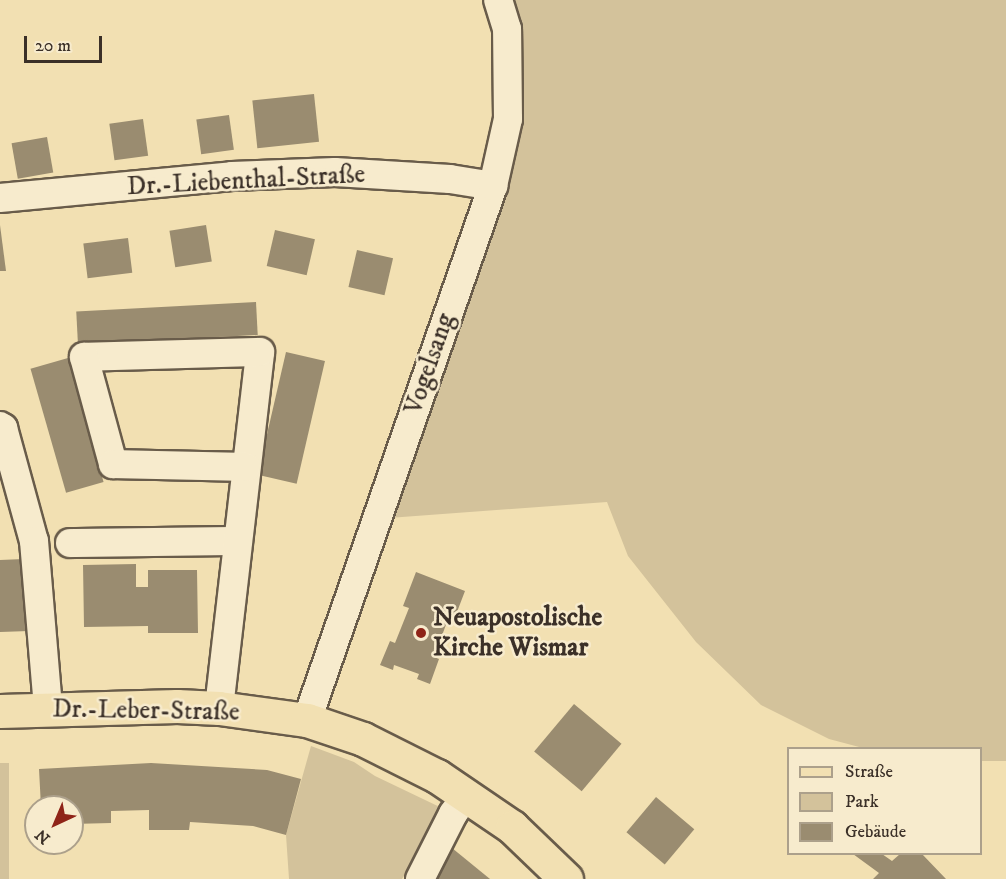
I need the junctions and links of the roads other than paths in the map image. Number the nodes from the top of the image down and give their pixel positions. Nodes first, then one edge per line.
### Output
1 (498, 0) edge
2 (492, 186) junction
3 (0, 198) edge
4 (0, 426) edge
5 (246, 467) junction
6 (237, 541) junction
7 (70, 543) dead end
8 (219, 708) junction
9 (48, 709) junction
10 (0, 711) edge
11 (307, 720) junction
12 (467, 794) junction
13 (420, 879) edge
14 (566, 879) edge

1 - 2 street, Vogelsang
2 - 3 street, Dr.-Liebenthal-Straße
2 - 11 street, Vogelsang
4 - 9 street
5 - 5 street
5 - 6 street
6 - 7 street
6 - 8 street
8 - 9 main road, Dr.-Leber-Straße
8 - 11 main road, Dr.-Leber-Straße
9 - 10 main road, Dr.-Leber-Straße
11 - 12 main road, Dr.-Leber-Straße
12 - 13 street
12 - 14 main road, Dr.-Leber-Straße

